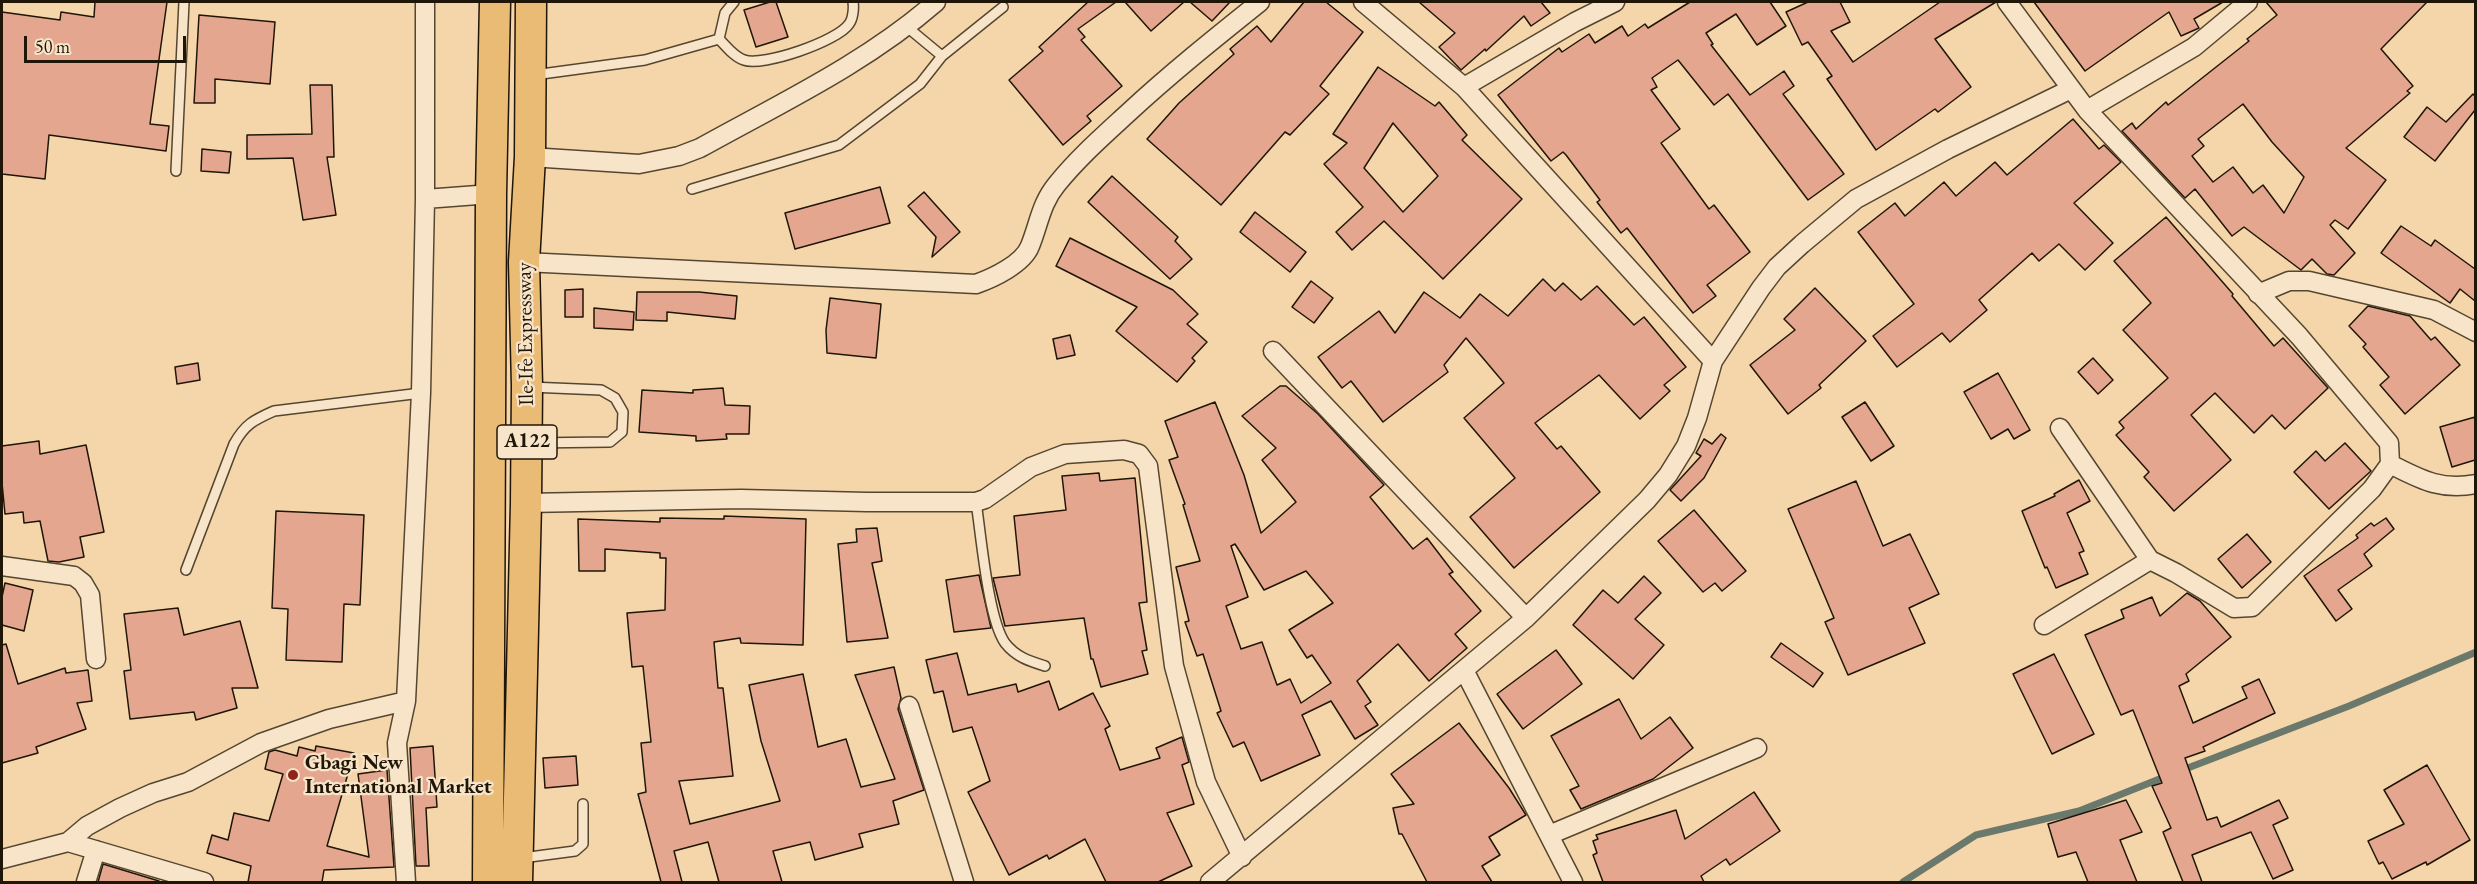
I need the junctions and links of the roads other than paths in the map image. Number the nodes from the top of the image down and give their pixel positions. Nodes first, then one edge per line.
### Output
1 (184, 2) edge
2 (425, 2) edge
3 (495, 2) edge
4 (531, 2) edge
5 (734, 2) edge
6 (853, 2) edge
7 (936, 2) edge
8 (1260, 2) edge
9 (1363, 2) edge
10 (1615, 2) edge
11 (2007, 2) edge
12 (2248, 2) edge
13 (1003, 7) dead end
14 (907, 27) junction
15 (719, 39) junction
16 (942, 56) junction
17 (531, 76) junction
18 (1464, 87) junction
19 (2071, 89) junction
20 (2087, 110) junction
21 (530, 157) junction
22 (176, 171) dead end
23 (692, 189) dead end
24 (491, 194) junction
25 (425, 199) junction
26 (524, 261) junction
27 (2258, 294) junction
28 (2475, 332) edge
29 (1273, 351) dead end
30 (1713, 361) junction
31 (527, 386) junction
32 (421, 393) junction
33 (2060, 428) dead end
34 (527, 443) junction
35 (2390, 464) junction
36 (2475, 484) edge
37 (976, 502) junction
38 (526, 503) junction
39 (2150, 560) junction
40 (2, 566) edge
41 (186, 570) dead end
42 (1526, 618) junction
43 (2044, 625) dead end
44 (96, 659) dead end
45 (1045, 666) dead end
46 (1464, 670) junction
47 (406, 701) junction
48 (909, 706) dead end
49 (1757, 748) dead end
50 (583, 804) dead end
51 (1549, 835) junction
52 (68, 842) junction
53 (96, 850) junction
54 (1242, 856) junction
55 (2, 859) edge
56 (517, 870) edge
57 (86, 882) edge
58 (204, 882) edge
59 (405, 882) edge
60 (488, 882) edge
61 (964, 882) edge
62 (1210, 882) edge
63 (1573, 882) edge

1 - 22 lane
2 - 25 street
3 - 24 highway, Ile-Ife Expressway / A122
4 - 17 highway, Ile-Ife Expressway / A122
5 - 15 lane
6 - 15 lane
7 - 14 street
8 - 26 street
9 - 18 street
10 - 18 street
11 - 19 street
12 - 20 street
13 - 16 lane
14 - 16 lane
14 - 21 street
15 - 17 lane
16 - 23 lane
17 - 21 highway, Ile-Ife Expressway / A122
18 - 30 street
19 - 20 street
19 - 30 street
20 - 27 street
21 - 26 highway, Ile-Ife Expressway / A122
24 - 25 street
24 - 60 highway, Ile-Ife Expressway / A122
25 - 32 street
26 - 31 highway, Ile-Ife Expressway / A122
27 - 28 street
27 - 35 street
29 - 42 street
30 - 42 street
31 - 34 highway, Ile-Ife Expressway / A122
31 - 34 lane
32 - 41 lane
32 - 47 street
33 - 39 street
34 - 38 highway, Ile-Ife Expressway / A122
35 - 36 street
35 - 39 street
37 - 38 street
37 - 45 lane
37 - 54 street
38 - 56 highway, Ile-Ife Expressway / A122
39 - 43 street
40 - 44 street
42 - 46 street
46 - 51 street
46 - 54 street
47 - 52 street
47 - 59 street
48 - 61 street
49 - 51 street
50 - 56 lane
51 - 63 street
52 - 53 street
52 - 55 street
53 - 57 street
53 - 58 street
54 - 62 street

